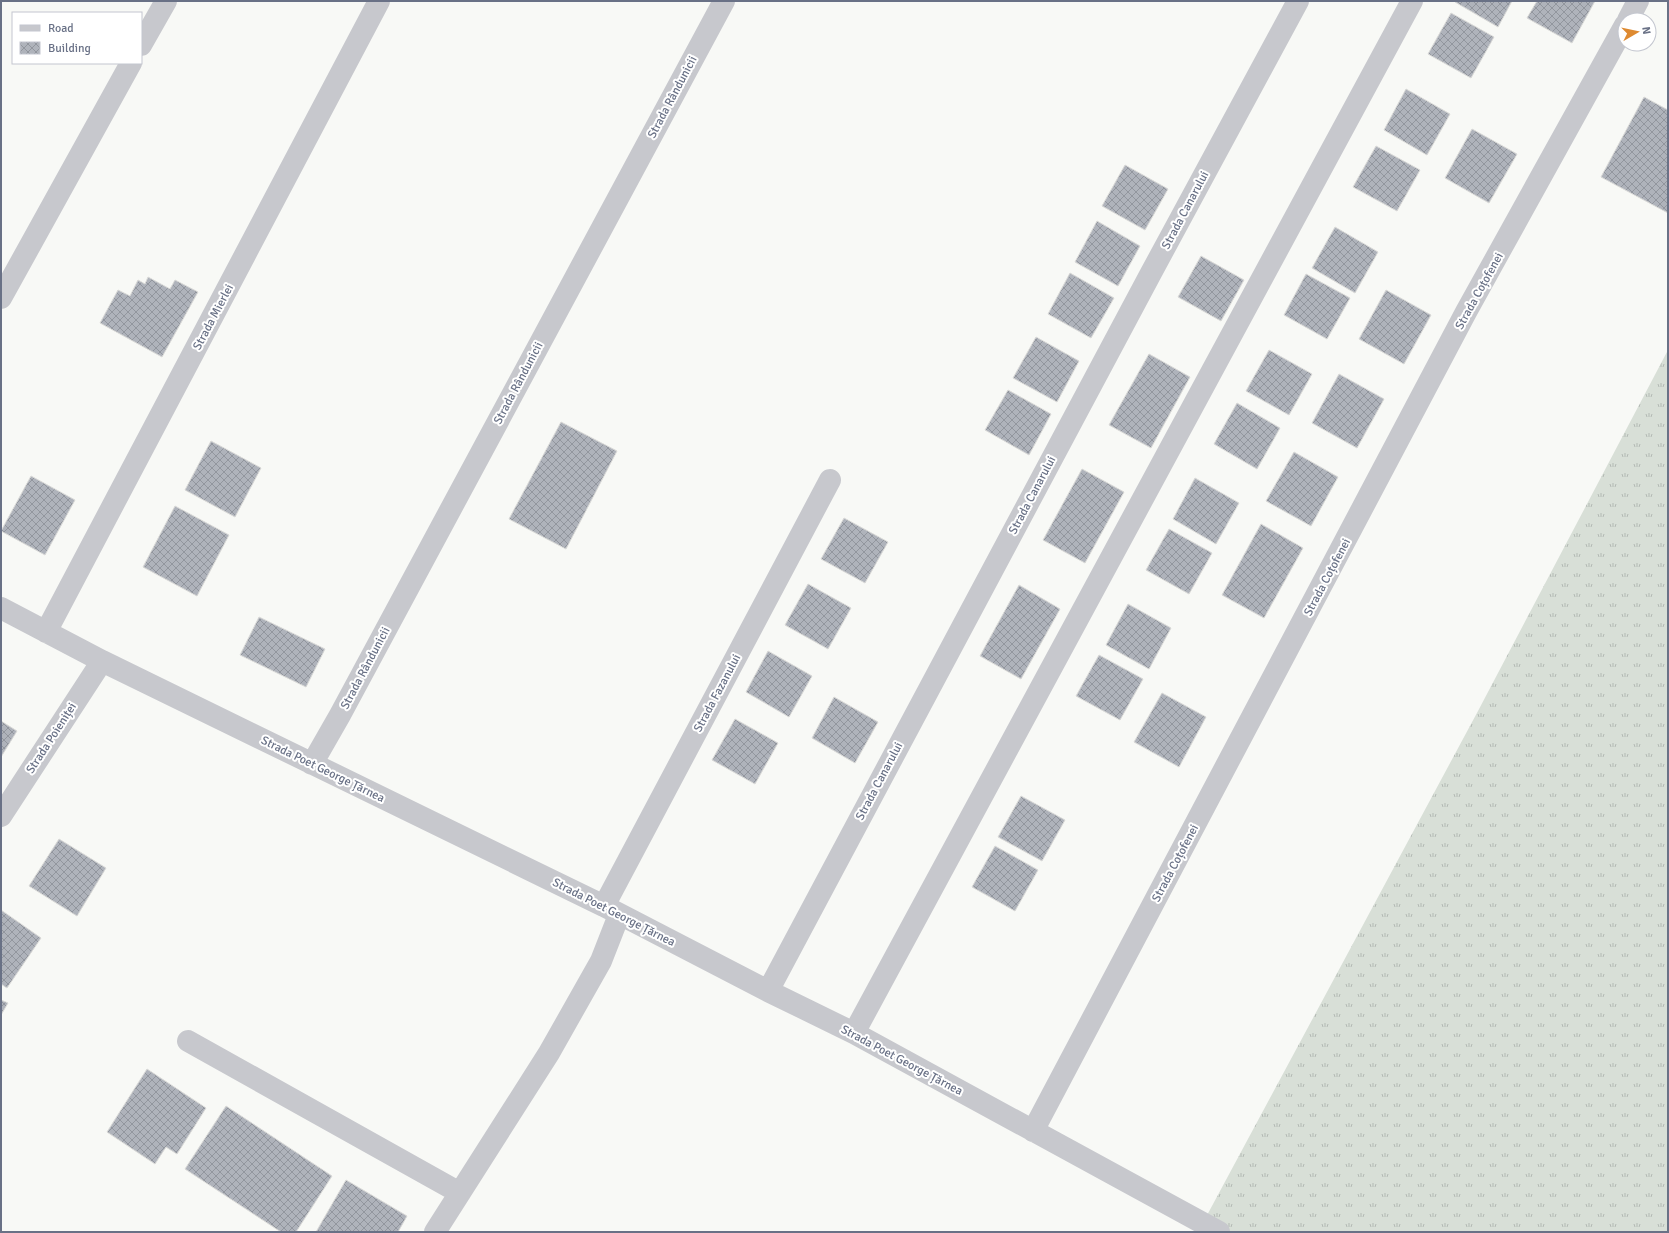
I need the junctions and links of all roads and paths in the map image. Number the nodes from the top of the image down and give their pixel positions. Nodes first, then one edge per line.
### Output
1 (166, 1) edge
2 (379, 1) edge
3 (724, 1) edge
4 (1298, 1) edge
5 (1412, 1) edge
6 (1638, 1) edge
7 (1632, 12) edge
8 (1617, 39) edge
9 (142, 43) edge
10 (130, 64) edge
11 (1, 298) edge
12 (830, 480) dead end
13 (1, 608) edge
14 (46, 632) junction
15 (102, 660) junction
16 (312, 764) junction
17 (1, 816) edge
18 (612, 911) junction
19 (768, 990) junction
20 (854, 1033) junction
21 (188, 1042) dead end
22 (1033, 1131) junction
23 (460, 1193) junction
24 (435, 1232) edge
25 (1219, 1232) edge

1 - 9 street
2 - 14 street, Strada Mierlei
3 - 16 street, Strada Rândunicii
4 - 19 street, Strada Canarului
5 - 20 street
6 - 7 street
8 - 22 street, Strada Coțofenei
10 - 11 street
12 - 18 street, Strada Fazanului
13 - 14 street, Strada Poet George Țărnea
14 - 15 street, Strada Poet George Țărnea
15 - 16 street, Strada Poet George Țărnea
15 - 17 street, Strada Poieniței
16 - 18 street, Strada Poet George Țărnea
18 - 19 street, Strada Poet George Țărnea
18 - 23 street, Strada Fazanului
19 - 20 street, Strada Poet George Țărnea
20 - 22 street, Strada Poet George Țărnea
21 - 23 street
22 - 25 street, Strada Poet George Țărnea
23 - 24 street, Strada Fazanului

